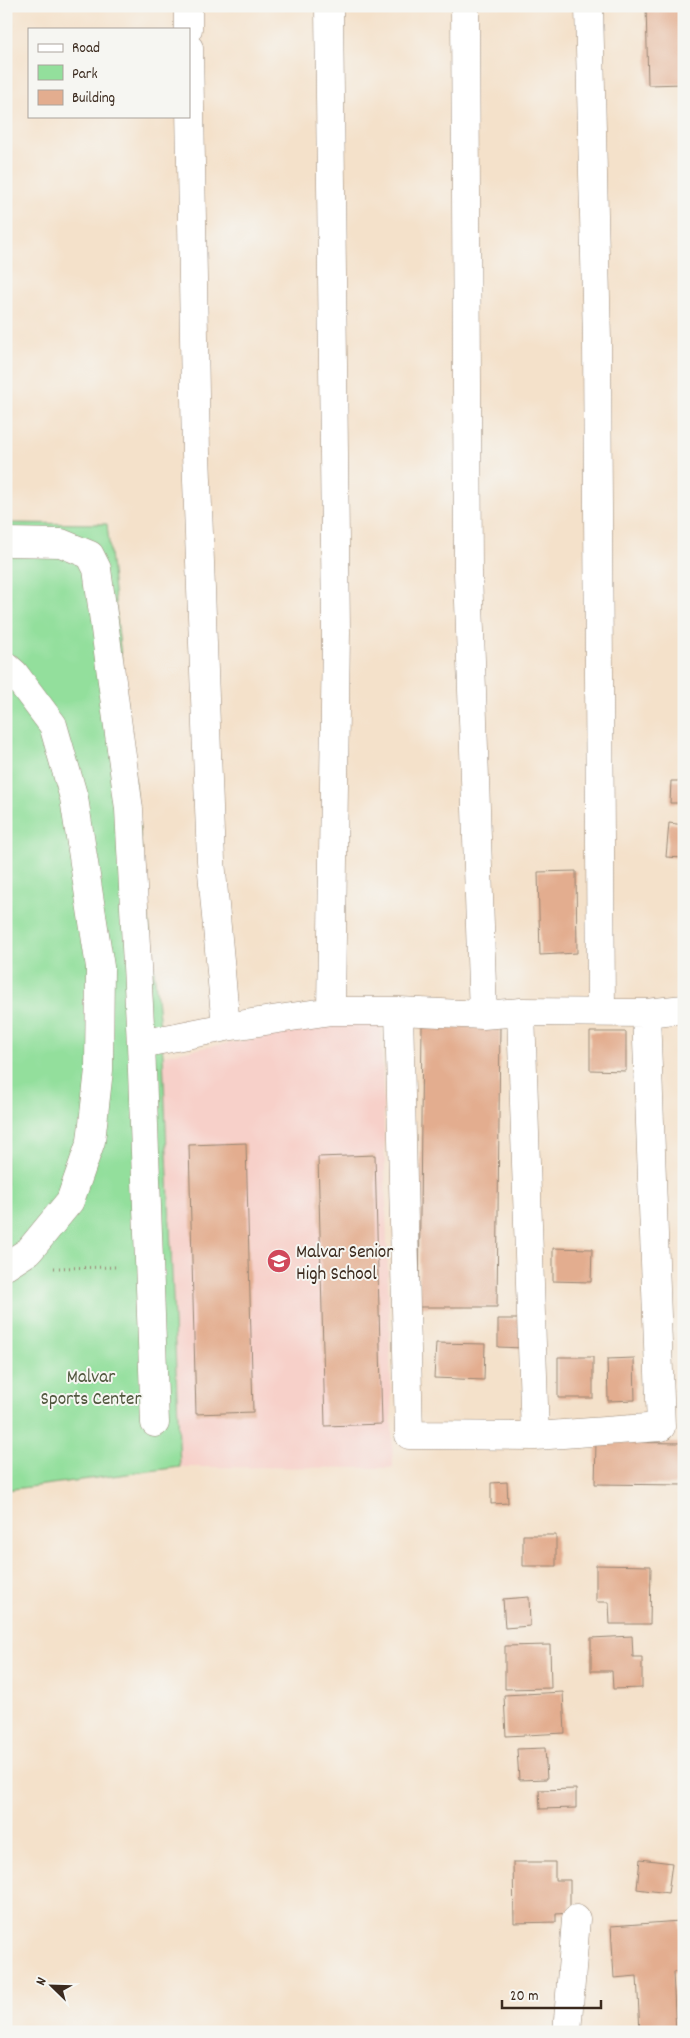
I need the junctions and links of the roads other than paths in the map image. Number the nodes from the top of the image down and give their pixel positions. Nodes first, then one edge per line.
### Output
1 (188, 6) edge
2 (328, 6) edge
3 (465, 6) edge
4 (589, 6) edge
5 (188, 28) edge
6 (190, 106) edge
7 (6, 542) edge
8 (6, 666) edge
9 (684, 1009) edge
10 (399, 1010) junction
11 (331, 1011) junction
12 (521, 1012) junction
13 (600, 1012) junction
14 (646, 1013) junction
15 (483, 1014) junction
16 (226, 1027) junction
17 (141, 1044) junction
18 (6, 1266) edge
19 (155, 1423) dead end
20 (535, 1436) junction
21 (576, 1920) dead end
22 (567, 2032) edge

1 - 5 street
2 - 11 street
3 - 15 street
4 - 13 street
6 - 16 street
7 - 17 street
8 - 18 street
9 - 14 street
10 - 11 street
10 - 15 street
10 - 20 street
11 - 16 street
12 - 13 street
12 - 15 street
12 - 20 street
13 - 14 street
14 - 20 street
16 - 17 street
17 - 19 street
21 - 22 street

